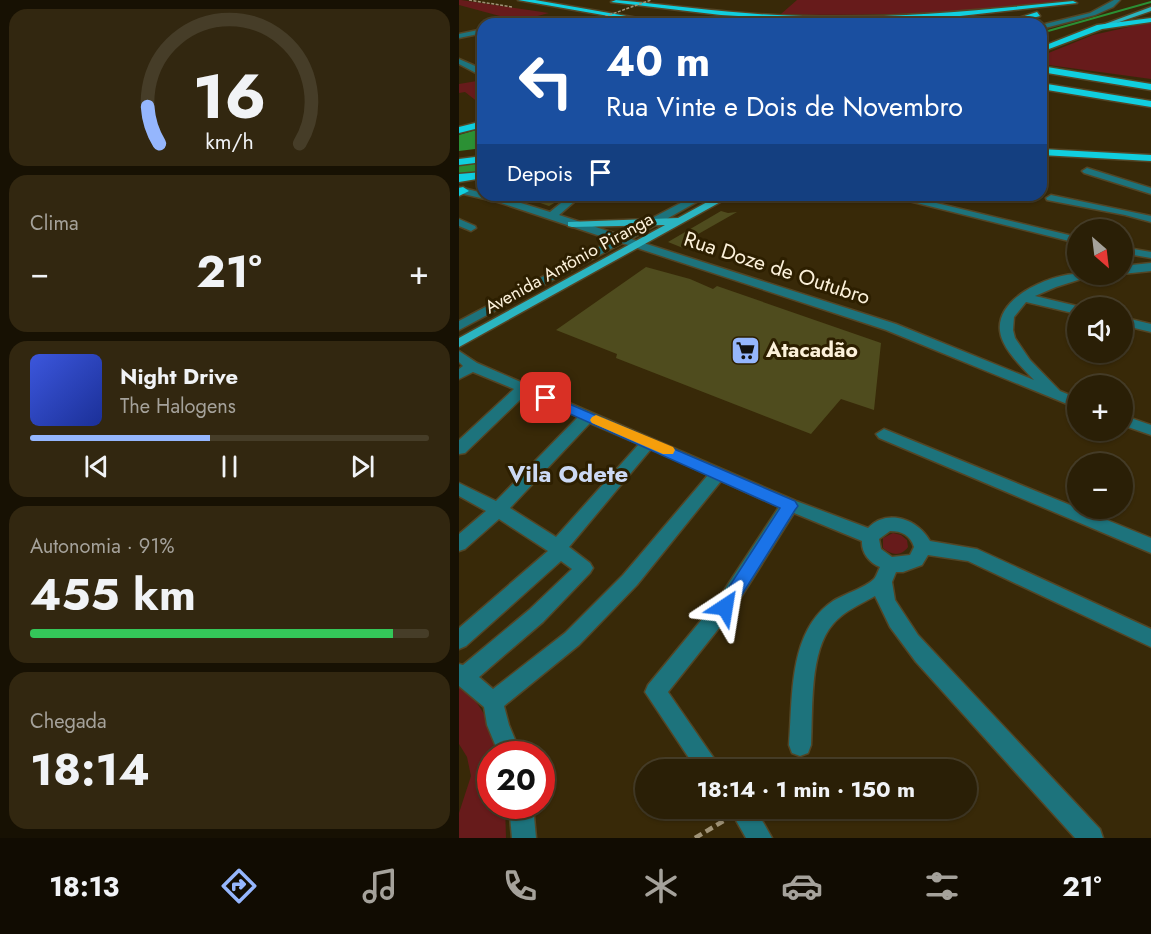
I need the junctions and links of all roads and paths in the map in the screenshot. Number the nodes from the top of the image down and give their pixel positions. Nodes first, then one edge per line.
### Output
1 (513, 0) edge
2 (522, 0) edge
3 (651, 0) edge
4 (1085, 0) edge
5 (1117, 0) edge
6 (611, 2) edge
7 (1073, 3) junction
8 (1010, 9) junction
9 (1151, 9) edge
10 (598, 18) edge
11 (601, 18) edge
12 (632, 18) edge
13 (716, 18) edge
14 (798, 18) edge
15 (846, 18) edge
16 (1014, 18) edge
17 (1024, 18) edge
18 (1151, 20) edge
19 (1047, 25) edge
20 (1100, 27) junction
21 (477, 32) edge
22 (459, 36) edge
23 (1047, 48) edge
24 (459, 61) edge
25 (477, 70) edge
26 (1047, 70) edge
27 (1047, 87) edge
28 (1151, 87) edge
29 (1151, 104) edge
30 (477, 126) edge
31 (459, 130) edge
32 (1047, 152) edge
33 (1151, 158) edge
34 (477, 160) edge
35 (459, 162) edge
36 (1087, 171) dead end
37 (477, 176) edge
38 (459, 178) edge
39 (1148, 189) edge
40 (460, 191) edge
41 (477, 196) edge
42 (1051, 198) dead end
43 (495, 201) edge
44 (570, 201) edge
45 (693, 201) edge
46 (718, 201) edge
47 (915, 201) edge
48 (551, 217) junction
49 (1151, 219) edge
50 (684, 221) junction
51 (459, 222) edge
52 (652, 223) junction
53 (572, 224) junction
54 (471, 228) dead end
55 (1067, 238) edge
56 (620, 241) junction
57 (639, 246) junction
58 (1133, 252) edge
59 (1151, 255) edge
60 (1151, 267) edge
61 (1133, 269) edge
62 (1067, 279) edge
63 (1022, 297) junction
64 (1067, 308) edge
65 (1133, 324) edge
66 (459, 326) edge
67 (1151, 328) edge
68 (459, 344) edge
69 (459, 355) edge
70 (465, 371) edge
71 (524, 388) junction
72 (1057, 395) junction
73 (1067, 399) edge
74 (588, 416) junction
75 (1133, 424) edge
76 (1151, 430) edge
77 (884, 434) dead end
78 (649, 442) junction
79 (459, 449) edge
80 (718, 474) junction
81 (459, 489) edge
82 (790, 506) junction
83 (499, 509) junction
84 (871, 537) junction
85 (459, 544) edge
86 (1151, 546) edge
87 (923, 547) junction
88 (558, 548) junction
89 (886, 574) junction
90 (1151, 638) edge
91 (459, 640) edge
92 (462, 675) edge
93 (493, 702) junction
94 (505, 741) edge
95 (800, 745) dead end
96 (703, 759) edge
97 (522, 819) edge
98 (726, 819) edge
99 (748, 819) edge
100 (524, 838) edge
101 (695, 838) edge
102 (760, 838) edge
103 (1091, 838) edge

1 - 10 highway
2 - 12 highway
3 - 11 path, bridge
4 - 7 highway
5 - 19 street
6 - 13 highway
6 - 14 highway
7 - 8 highway
7 - 17 highway
8 - 15 highway
8 - 16 highway
9 - 20 main road
18 - 20 highway
20 - 23 highway
21 - 22 street
24 - 25 street
26 - 28 highway
27 - 29 highway
30 - 31 highway
32 - 33 highway
34 - 35 highway
36 - 39 street
37 - 38 highway
40 - 41 street, Rua Doze de Outubro
42 - 49 street
43 - 48 street, Rua Doze de Outubro
44 - 48 street
45 - 52 street
46 - 50 main road, Avenida Antônio Piranga
47 - 55 street
48 - 53 street, Rua Doze de Outubro
50 - 52 main road
50 - 57 main road, Avenida Antônio Piranga
51 - 54 street
52 - 53 main road
52 - 56 street
53 - 56 street, Rua Doze de Outubro
56 - 57 street, Rua Doze de Outubro
56 - 66 street
57 - 68 main road, Avenida Antônio Piranga
57 - 72 street, Rua Doze de Outubro
58 - 59 street
60 - 61 street
62 - 63 street
63 - 64 street
63 - 72 street
65 - 67 street
69 - 70 street
70 - 71 street
71 - 74 street
71 - 79 street
72 - 73 street, Rua Doze de Outubro
74 - 78 street
74 - 83 street
75 - 76 street
77 - 86 street
78 - 80 street
78 - 88 street
80 - 82 street
80 - 93 street
81 - 83 street
82 - 84 street
82 - 96 street
83 - 85 street
83 - 88 street
84 - 87 street
84 - 89 street
87 - 89 street
87 - 90 street
88 - 91 street
88 - 92 street
89 - 95 street
89 - 103 street
92 - 93 street
93 - 94 street
97 - 100 street
98 - 101 path
99 - 102 street

